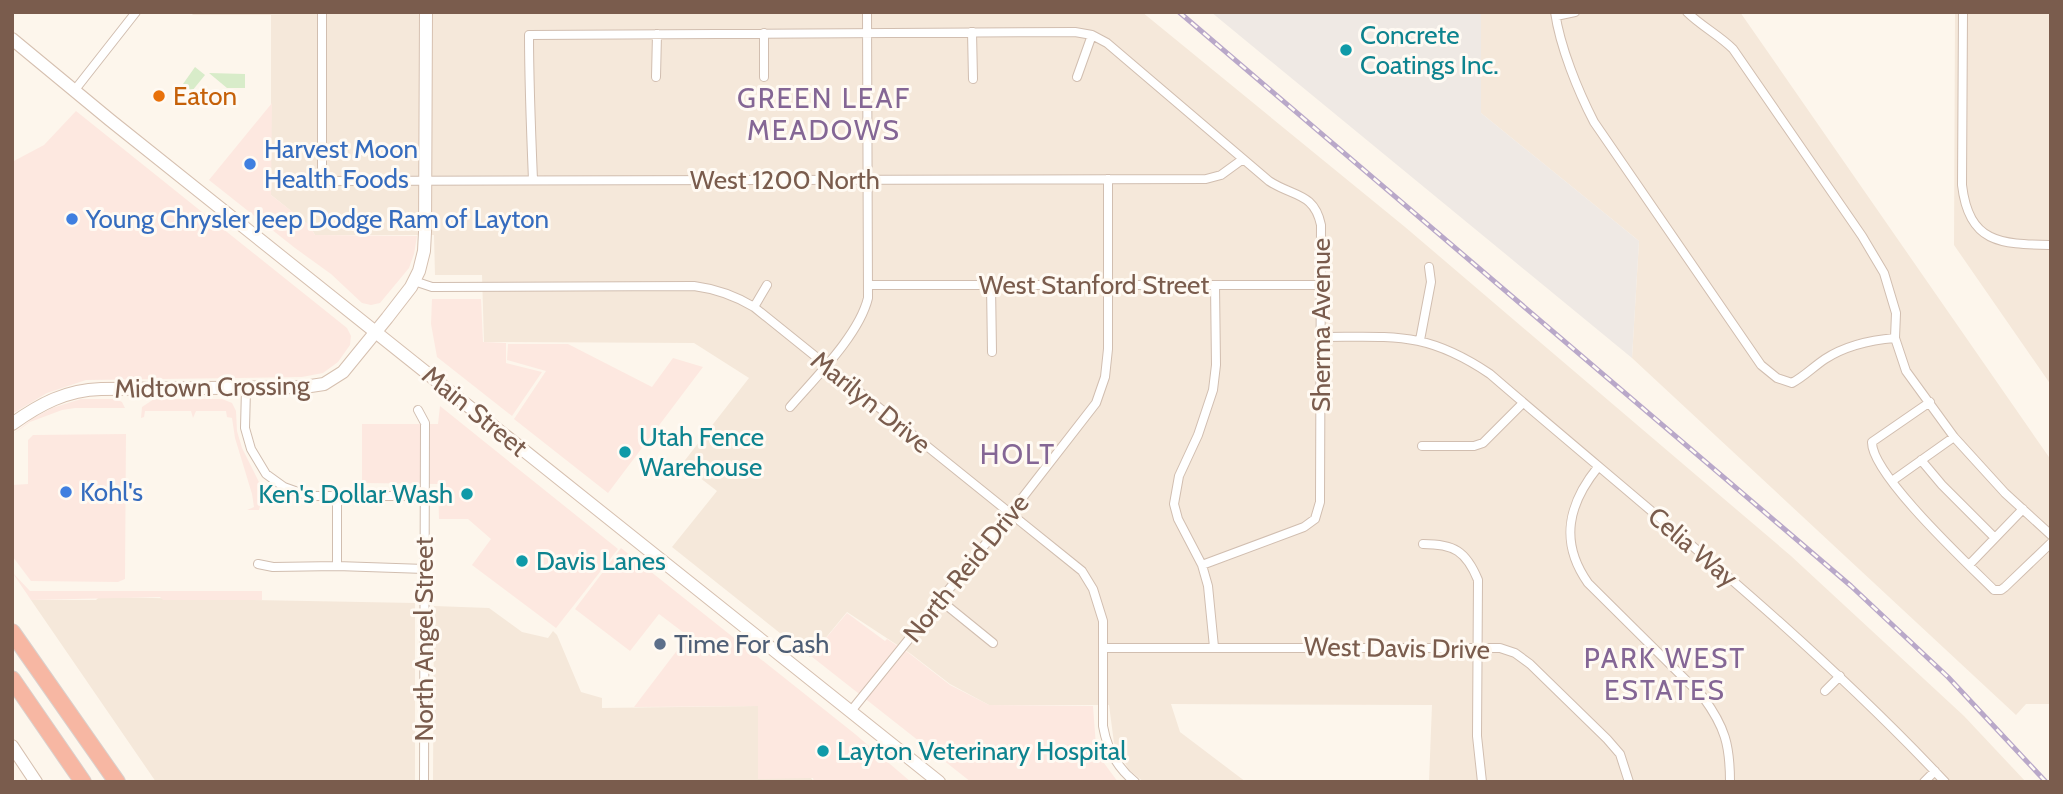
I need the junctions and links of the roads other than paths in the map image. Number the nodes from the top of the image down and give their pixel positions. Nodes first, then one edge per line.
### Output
1 (136, 12) edge
2 (322, 12) edge
3 (426, 12) edge
4 (867, 12) edge
5 (1575, 12) edge
6 (1687, 12) edge
7 (1963, 12) edge
8 (1555, 14) edge
9 (868, 32) junction
10 (972, 32) junction
11 (764, 33) junction
12 (657, 34) junction
13 (1092, 36) junction
14 (12, 39) edge
15 (656, 77) dead end
16 (764, 77) dead end
17 (1077, 77) dead end
18 (973, 79) dead end
19 (74, 91) junction
20 (1243, 159) junction
21 (1108, 179) junction
22 (533, 180) junction
23 (868, 180) junction
24 (425, 181) junction
25 (2051, 245) edge
26 (1429, 267) dead end
27 (414, 281) junction
28 (767, 285) dead end
29 (868, 285) junction
30 (991, 285) junction
31 (1108, 285) junction
32 (1215, 285) junction
33 (1320, 285) junction
34 (754, 307) junction
35 (376, 332) junction
36 (1321, 337) junction
37 (1895, 338) junction
38 (1420, 340) junction
39 (992, 352) dead end
40 (825, 366) junction
41 (246, 389) junction
42 (1930, 402) junction
43 (1523, 403) junction
44 (790, 407) dead end
45 (418, 410) dead end
46 (12, 424) edge
47 (1954, 437) junction
48 (1422, 446) dead end
49 (1921, 460) junction
50 (1598, 467) junction
51 (1892, 481) junction
52 (337, 496) junction
53 (425, 496) junction
54 (2022, 509) junction
55 (1010, 513) junction
56 (2051, 535) edge
57 (1994, 537) junction
58 (2051, 543) edge
59 (1423, 544) dead end
60 (258, 564) dead end
61 (1202, 565) junction
62 (1969, 565) junction
63 (337, 566) junction
64 (425, 569) junction
65 (940, 600) junction
66 (12, 632) edge
67 (993, 643) dead end
68 (1214, 647) junction
69 (1479, 647) junction
70 (1103, 648) junction
71 (1840, 676) junction
72 (12, 679) edge
73 (1825, 691) dead end
74 (851, 711) junction
75 (12, 746) edge
76 (1935, 771) junction
77 (36, 782) edge
78 (83, 782) edge
79 (117, 782) edge
80 (424, 782) edge
81 (939, 782) edge
82 (1135, 782) edge
83 (1482, 782) edge
84 (1629, 782) edge
85 (1730, 782) edge
86 (1924, 782) edge
87 (1945, 782) edge

1 - 19 street
2 - 24 street, West 1200 North
3 - 24 main road
4 - 9 street
5 - 8 street
6 - 37 street
7 - 25 street
8 - 37 street
9 - 10 street
9 - 11 street
9 - 23 street
10 - 13 street
10 - 18 street
11 - 12 street
11 - 16 street
12 - 15 street
12 - 22 street
13 - 17 street
13 - 20 street, Sherma Avenue
14 - 19 main road, Main Street
19 - 35 main road, Main Street
20 - 21 street, West 1200 North
20 - 33 street, Sherma Avenue
21 - 23 street, West 1200 North
21 - 31 street, North Reid Drive
22 - 23 street, West 1200 North
22 - 24 street, West 1200 North
23 - 29 street
24 - 27 main road
26 - 38 street
27 - 34 street, Marilyn Drive
27 - 35 main road, Midtown Crossing
28 - 34 street
29 - 30 street, West Stanford Street
29 - 40 street
30 - 31 street, West Stanford Street
30 - 39 street
31 - 32 street, West Stanford Street
31 - 55 street, North Reid Drive
32 - 33 street, West Stanford Street
32 - 61 street
33 - 36 street, Sherma Avenue
34 - 40 street, Marilyn Drive
35 - 41 main road, Midtown Crossing
35 - 74 main road, Main Street
36 - 38 street, Celia Way
36 - 61 street, Sherma Avenue
37 - 42 street
38 - 43 street, Celia Way
40 - 44 street
40 - 55 street, Marilyn Drive
41 - 46 main road, Midtown Crossing
41 - 52 street
42 - 47 street
42 - 51 street
43 - 48 street
43 - 50 street, Celia Way
45 - 53 street, North Angel Street
47 - 49 street
47 - 54 street
49 - 51 street
49 - 57 street
50 - 71 street, Celia Way
50 - 85 street
51 - 62 street
52 - 53 street
52 - 63 street
53 - 64 street, North Angel Street
54 - 56 street
54 - 57 street
55 - 65 street, North Reid Drive
55 - 70 street, Marilyn Drive
57 - 62 street
58 - 62 street
59 - 69 street
60 - 63 street
61 - 68 street
63 - 64 street
64 - 80 street, North Angel Street
65 - 67 street
65 - 74 street, North Reid Drive
66 - 79 highway
68 - 69 street, West Davis Drive
68 - 70 street, West Davis Drive
69 - 83 street
69 - 84 street, West Davis Drive
70 - 82 street, Marilyn Drive
71 - 73 street
71 - 76 street, Celia Way
72 - 78 highway
74 - 81 main road, Main Street
75 - 77 main road
76 - 86 street
76 - 87 street, Celia Way

